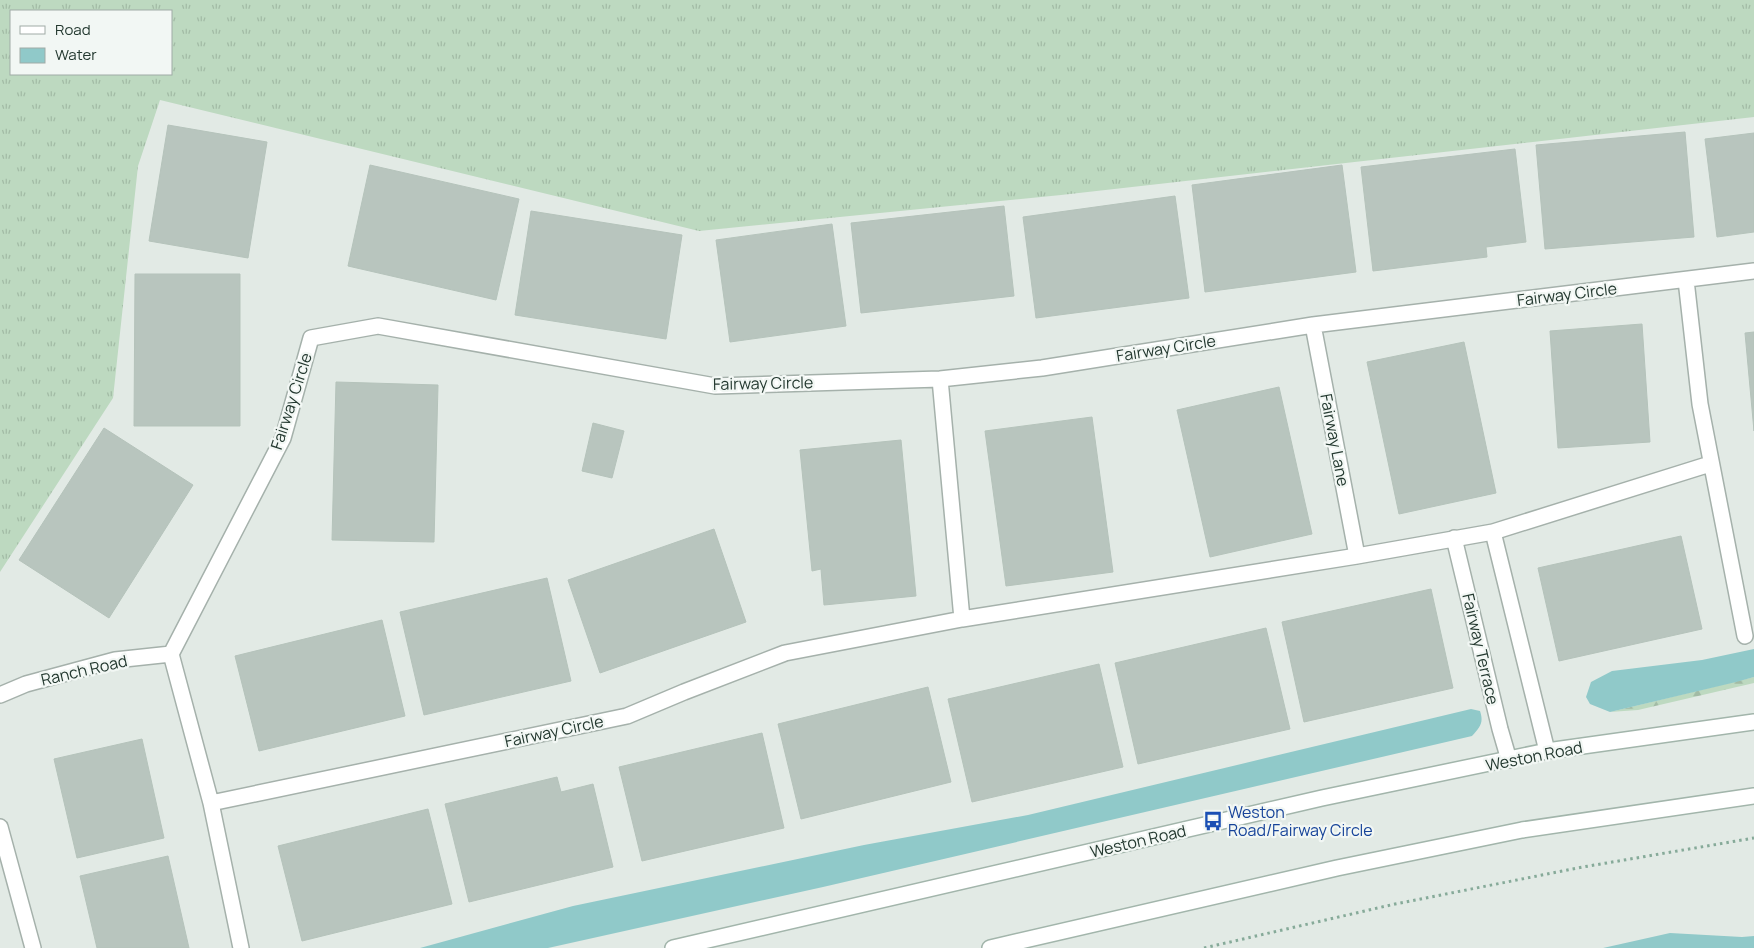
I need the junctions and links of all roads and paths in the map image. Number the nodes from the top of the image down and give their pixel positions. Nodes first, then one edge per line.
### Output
1 (1754, 271) edge
2 (1686, 280) junction
3 (1313, 325) junction
4 (940, 379) junction
5 (1710, 464) junction
6 (1493, 532) junction
7 (1454, 538) junction
8 (1357, 556) junction
9 (962, 619) junction
10 (1745, 636) dead end
11 (171, 654) junction
12 (0, 694) edge
13 (1754, 722) edge
14 (1547, 751) junction
15 (1510, 760) junction
16 (1754, 796) edge
17 (210, 803) junction
18 (0, 827) edge
19 (1754, 838) edge
20 (33, 948) edge
21 (242, 948) edge
22 (673, 948) edge
23 (990, 948) edge
24 (1204, 948) edge

1 - 2 street, Fairway Circle
2 - 3 street, Fairway Circle
2 - 5 street
3 - 4 street, Fairway Circle
3 - 8 street, Fairway Lane
4 - 9 street
4 - 11 street, Fairway Circle
5 - 6 street, Fairway Circle
5 - 10 street
6 - 7 street, Fairway Circle
6 - 14 street
7 - 8 street, Fairway Circle
7 - 15 street, Fairway Terrace
8 - 9 street, Fairway Circle
9 - 17 street, Fairway Circle
11 - 12 street, Ranch Road
11 - 17 street
13 - 14 street, Weston Road
14 - 15 street, Weston Road
15 - 22 street, Weston Road
16 - 23 street
17 - 21 street
18 - 20 street
19 - 24 path

